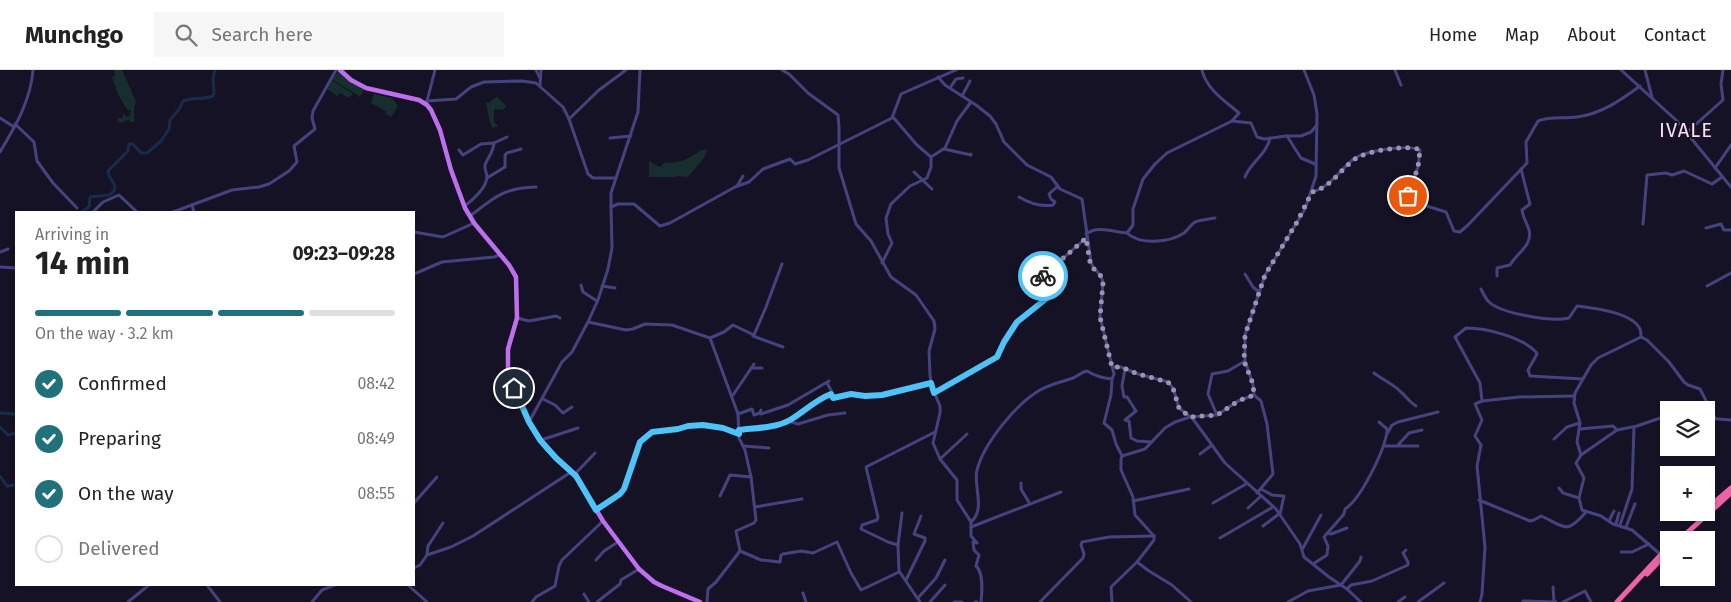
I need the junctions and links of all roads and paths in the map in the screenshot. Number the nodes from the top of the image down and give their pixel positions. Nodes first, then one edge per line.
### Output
1 (33, 70) edge
2 (338, 70) edge
3 (435, 70) edge
4 (536, 70) edge
5 (541, 70) edge
6 (626, 70) edge
7 (640, 70) edge
8 (782, 70) edge
9 (956, 70) edge
10 (1202, 70) edge
11 (1304, 70) edge
12 (1394, 70) edge
13 (1621, 70) edge
14 (1645, 70) edge
15 (1723, 70) edge
16 (540, 78) junction
17 (938, 78) junction
18 (961, 80) dead end
19 (970, 81) dead end
20 (1401, 84) dead end
21 (1640, 86) junction
22 (540, 87) junction
23 (950, 88) junction
24 (962, 96) junction
25 (1652, 97) junction
26 (971, 102) junction
27 (427, 103) junction
28 (893, 117) junction
29 (0, 118) edge
30 (569, 119) junction
31 (1232, 121) junction
32 (1317, 125) junction
33 (14, 126) junction
34 (1686, 133) junction
35 (631, 136) junction
36 (1287, 136) junction
37 (508, 137) dead end
38 (610, 138) dead end
39 (1270, 138) junction
40 (494, 143) junction
41 (838, 145) junction
42 (946, 145) junction
43 (1731, 146) edge
44 (520, 149) dead end
45 (944, 149) junction
46 (459, 150) dead end
47 (0, 152) edge
48 (952, 152) junction
49 (972, 154) dead end
50 (932, 158) junction
51 (1316, 165) junction
52 (1715, 168) junction
53 (1521, 170) junction
54 (914, 172) dead end
55 (743, 176) dead end
56 (1245, 177) dead end
57 (1722, 177) junction
58 (487, 178) junction
59 (616, 178) junction
60 (924, 180) junction
61 (1058, 186) junction
62 (737, 187) junction
63 (536, 188) dead end
64 (1731, 188) edge
65 (932, 189) dead end
66 (1312, 192) junction
67 (1019, 198) dead end
68 (192, 205) junction
69 (465, 206) junction
70 (611, 207) junction
71 (77, 208) dead end
72 (94, 211) edge
73 (136, 211) edge
74 (176, 211) edge
75 (194, 211) edge
76 (470, 216) junction
77 (1215, 218) dead end
78 (474, 223) junction
79 (1643, 224) dead end
80 (1706, 228) dead end
81 (1731, 230) edge
82 (415, 232) edge
83 (1127, 233) junction
84 (1086, 236) junction
85 (8, 249) dead end
86 (0, 252) edge
87 (500, 255) junction
88 (882, 263) junction
89 (782, 264) dead end
90 (0, 267) edge
91 (15, 268) edge
92 (1731, 273) edge
93 (415, 274) edge
94 (1245, 274) dead end
95 (1498, 276) dead end
96 (581, 285) dead end
97 (602, 286) junction
98 (1707, 286) dead end
99 (616, 288) dead end
100 (1481, 289) dead end
101 (1259, 292) junction
102 (597, 301) junction
103 (517, 318) junction
104 (560, 318) dead end
105 (588, 322) junction
106 (753, 336) junction
107 (1641, 337) junction
108 (710, 338) junction
109 (783, 347) dead end
110 (1244, 361) junction
111 (1112, 367) junction
112 (762, 368) dead end
113 (1125, 369) junction
114 (528, 371) dead end
115 (1374, 373) dead end
116 (1112, 379) junction
117 (1583, 379) junction
118 (931, 383) junction
119 (832, 392) dead end
120 (934, 393) junction
121 (732, 395) junction
122 (1254, 395) junction
123 (1574, 396) junction
124 (543, 399) junction
125 (1482, 401) junction
126 (1706, 401) edge
127 (522, 406) junction
128 (1416, 406) dead end
129 (572, 407) dead end
130 (1438, 412) dead end
131 (845, 413) dead end
132 (738, 414) junction
133 (828, 415) junction
134 (1217, 415) junction
135 (1190, 417) junction
136 (1660, 418) edge
137 (1715, 418) edge
138 (830, 419) dead end
139 (1731, 420) edge
140 (788, 421) junction
141 (529, 422) junction
142 (1379, 422) dead end
143 (1580, 423) junction
144 (1634, 427) junction
145 (578, 428) dead end
146 (1580, 429) junction
147 (1422, 430) dead end
148 (1618, 430) junction
149 (739, 432) junction
150 (936, 432) junction
151 (967, 434) dead end
152 (1387, 434) junction
153 (1554, 439) dead end
154 (540, 440) junction
155 (1152, 442) junction
156 (1212, 445) junction
157 (743, 446) junction
158 (1384, 446) junction
159 (1398, 446) junction
160 (1418, 446) dead end
161 (769, 448) dead end
162 (595, 453) dead end
163 (1200, 454) dead end
164 (1581, 455) junction
165 (1122, 456) junction
166 (940, 459) junction
167 (573, 473) junction
168 (437, 477) dead end
169 (752, 477) junction
170 (1021, 483) dead end
171 (1246, 484) junction
172 (1559, 488) dead end
173 (1731, 488) edge
174 (1188, 489) dead end
175 (1261, 489) junction
176 (1061, 492) dead end
177 (1257, 493) junction
178 (1731, 493) edge
179 (720, 496) dead end
180 (1260, 497) junction
181 (1579, 498) junction
182 (802, 499) dead end
183 (1133, 500) junction
184 (1479, 500) junction
185 (1715, 502) edge
186 (415, 503) edge
187 (1213, 503) dead end
188 (1030, 504) junction
189 (1634, 504) dead end
190 (755, 507) junction
191 (1273, 507) junction
192 (1248, 508) dead end
193 (596, 510) junction
194 (1614, 511) dead end
195 (1586, 512) junction
196 (902, 513) dead end
197 (1618, 513) dead end
198 (1279, 514) junction
199 (1321, 515) dead end
200 (921, 516) dead end
201 (603, 521) junction
202 (1609, 521) junction
203 (1694, 521) edge
204 (971, 522) junction
205 (443, 523) dead end
206 (1618, 525) junction
207 (1263, 526) dead end
208 (971, 527) junction
209 (1626, 527) junction
210 (1347, 528) dead end
211 (1683, 531) edge
212 (1689, 531) edge
213 (1327, 533) junction
214 (1154, 536) junction
215 (1220, 538) dead end
216 (618, 542) junction
217 (1649, 544) junction
218 (898, 545) junction
219 (1302, 549) junction
220 (1406, 550) dead end
221 (740, 551) junction
222 (1621, 552) dead end
223 (1660, 554) edge
224 (427, 555) junction
225 (1361, 557) dead end
226 (1660, 558) edge
227 (1660, 558) edge
228 (596, 560) dead end
229 (945, 560) dead end
230 (1137, 562) junction
231 (1313, 564) junction
232 (415, 568) edge
233 (639, 569) junction
234 (899, 572) junction
235 (906, 580) junction
236 (1444, 583) dead end
237 (945, 585) dead end
238 (1342, 585) junction
239 (148, 586) edge
240 (208, 586) edge
241 (332, 586) edge
242 (409, 586) edge
243 (1553, 588) dead end
244 (1347, 589) junction
245 (803, 593) dead end
246 (584, 594) dead end
247 (1405, 597) dead end
248 (918, 598) junction
249 (425, 601) edge
250 (1524, 601) edge
251 (128, 602) edge
252 (220, 602) edge
253 (312, 602) edge
254 (532, 602) edge
255 (589, 602) edge
256 (597, 602) edge
257 (700, 602) edge
258 (707, 602) edge
259 (806, 602) edge
260 (920, 602) edge
261 (930, 602) edge
262 (954, 602) edge
263 (962, 602) edge
264 (981, 602) edge
265 (1040, 602) edge
266 (1112, 602) edge
267 (1191, 602) edge
268 (1288, 602) edge
269 (1361, 602) edge
270 (1398, 602) edge
271 (1418, 602) edge
272 (1480, 602) edge
273 (1555, 602) edge
274 (1563, 602) edge
275 (1591, 602) edge
276 (1616, 602) edge
277 (1620, 602) edge

1 - 33 street
2 - 27 main road
2 - 68 street
3 - 27 street
4 - 16 street
5 - 16 street
6 - 30 street
7 - 35 street
8 - 41 street
9 - 17 street
10 - 31 street
11 - 32 street
12 - 20 street
13 - 21 street
14 - 25 street
15 - 34 street
16 - 22 street
17 - 23 street
17 - 28 street
18 - 23 street
19 - 24 street
21 - 25 street
21 - 53 street
22 - 27 street
22 - 30 street
23 - 24 street
24 - 26 street
25 - 34 street
26 - 42 street
26 - 61 street
27 - 69 main road
28 - 41 street
28 - 50 street
29 - 33 street
30 - 59 street
31 - 39 street
31 - 83 street
32 - 36 street
32 - 51 street
33 - 47 street
33 - 71 street
34 - 52 street
35 - 38 street
35 - 59 street
36 - 39 street
36 - 51 street
37 - 40 street
39 - 56 street
40 - 46 street
40 - 58 street
41 - 62 street
41 - 88 street
42 - 45 street
42 - 48 street
43 - 52 street
44 - 58 street
45 - 48 street
45 - 50 street
48 - 49 street
50 - 60 street
51 - 66 street
52 - 57 street
53 - 66 street
53 - 95 street
54 - 60 street
55 - 62 street
57 - 64 street
57 - 79 street
58 - 69 street
59 - 70 street
60 - 65 street
60 - 88 street
61 - 67 street
61 - 84 street
62 - 70 street
63 - 76 street
66 - 101 street
68 - 74 street
68 - 75 street
69 - 76 main road
70 - 97 street
72 - 73 street
76 - 78 main road
77 - 83 street
78 - 82 street
78 - 87 main road
80 - 81 street
83 - 84 street
84 - 111 street
84 - 120 street
85 - 86 street
87 - 93 street
87 - 103 main road
88 - 118 street
89 - 106 street
90 - 91 street
92 - 98 street
94 - 101 street
96 - 102 street
97 - 99 street
97 - 102 street
100 - 107 street
101 - 110 street
102 - 105 street
103 - 104 street
103 - 127 main road
105 - 108 street
105 - 124 street
106 - 108 street
106 - 109 street
107 - 117 street
107 - 126 street
108 - 121 street
110 - 122 street
110 - 134 street
111 - 113 street
111 - 116 street
112 - 121 street
113 - 135 street
113 - 155 street
114 - 127 street
115 - 128 street
116 - 165 street
116 - 204 street
117 - 123 street
117 - 125 street
118 - 120 street
118 - 140 street
119 - 132 street
120 - 150 street
121 - 132 street
122 - 134 street
122 - 175 street
123 - 125 street
123 - 143 street
124 - 129 street
124 - 141 street
125 - 184 street
127 - 141 main road
130 - 152 street
131 - 133 street
132 - 149 street
133 - 138 street
133 - 140 street
134 - 135 street
135 - 155 street
135 - 156 street
136 - 144 street
137 - 139 street
140 - 149 street
141 - 154 main road
142 - 152 street
143 - 146 street
143 - 153 street
144 - 148 street
144 - 206 street
145 - 154 street
146 - 148 street
146 - 164 street
147 - 159 street
148 - 164 street
149 - 157 street
149 - 193 street
150 - 166 street
150 - 218 street
151 - 166 street
152 - 158 street
154 - 167 main road
155 - 165 street
156 - 163 street
156 - 171 street
157 - 161 street
157 - 169 street
158 - 159 street
158 - 213 street
159 - 160 street
162 - 167 street
164 - 181 street
165 - 183 street
166 - 204 street
167 - 193 main road
167 - 224 street
168 - 186 street
169 - 179 street
169 - 190 street
170 - 188 street
171 - 177 street
171 - 187 street
172 - 181 street
173 - 185 highway
174 - 183 street
175 - 177 street
175 - 198 street
176 - 188 street
177 - 180 street
178 - 212 highway
180 - 191 street
180 - 192 street
181 - 195 street
182 - 190 street
183 - 214 street
184 - 195 street
184 - 272 street
188 - 208 street
189 - 209 street
190 - 221 street
191 - 198 street
191 - 215 street
193 - 201 main road
194 - 202 street
195 - 202 street
196 - 218 street
197 - 206 street
198 - 207 street
198 - 219 street
199 - 219 street
200 - 235 street
201 - 216 main road
201 - 254 street
202 - 206 street
203 - 211 highway
204 - 208 street
205 - 224 street
206 - 209 street
208 - 264 street
209 - 217 street
210 - 213 street
213 - 231 street
214 - 230 street
214 - 265 street
216 - 228 street
216 - 233 main road
217 - 222 street
217 - 223 street
218 - 234 street
219 - 231 street
220 - 244 street
221 - 234 street
221 - 258 street
224 - 232 street
225 - 238 street
226 - 276 highway
227 - 277 highway
229 - 248 street
230 - 266 street
230 - 267 street
231 - 238 street
233 - 256 street
233 - 257 main road
234 - 235 street
235 - 248 street
236 - 271 street
237 - 261 street
238 - 244 street
238 - 268 street
239 - 251 street
240 - 252 street
241 - 253 street
242 - 249 street
243 - 273 street
244 - 269 street
245 - 259 street
246 - 255 street
247 - 270 street
248 - 260 street
250 - 273 street
262 - 263 street
274 - 275 street

